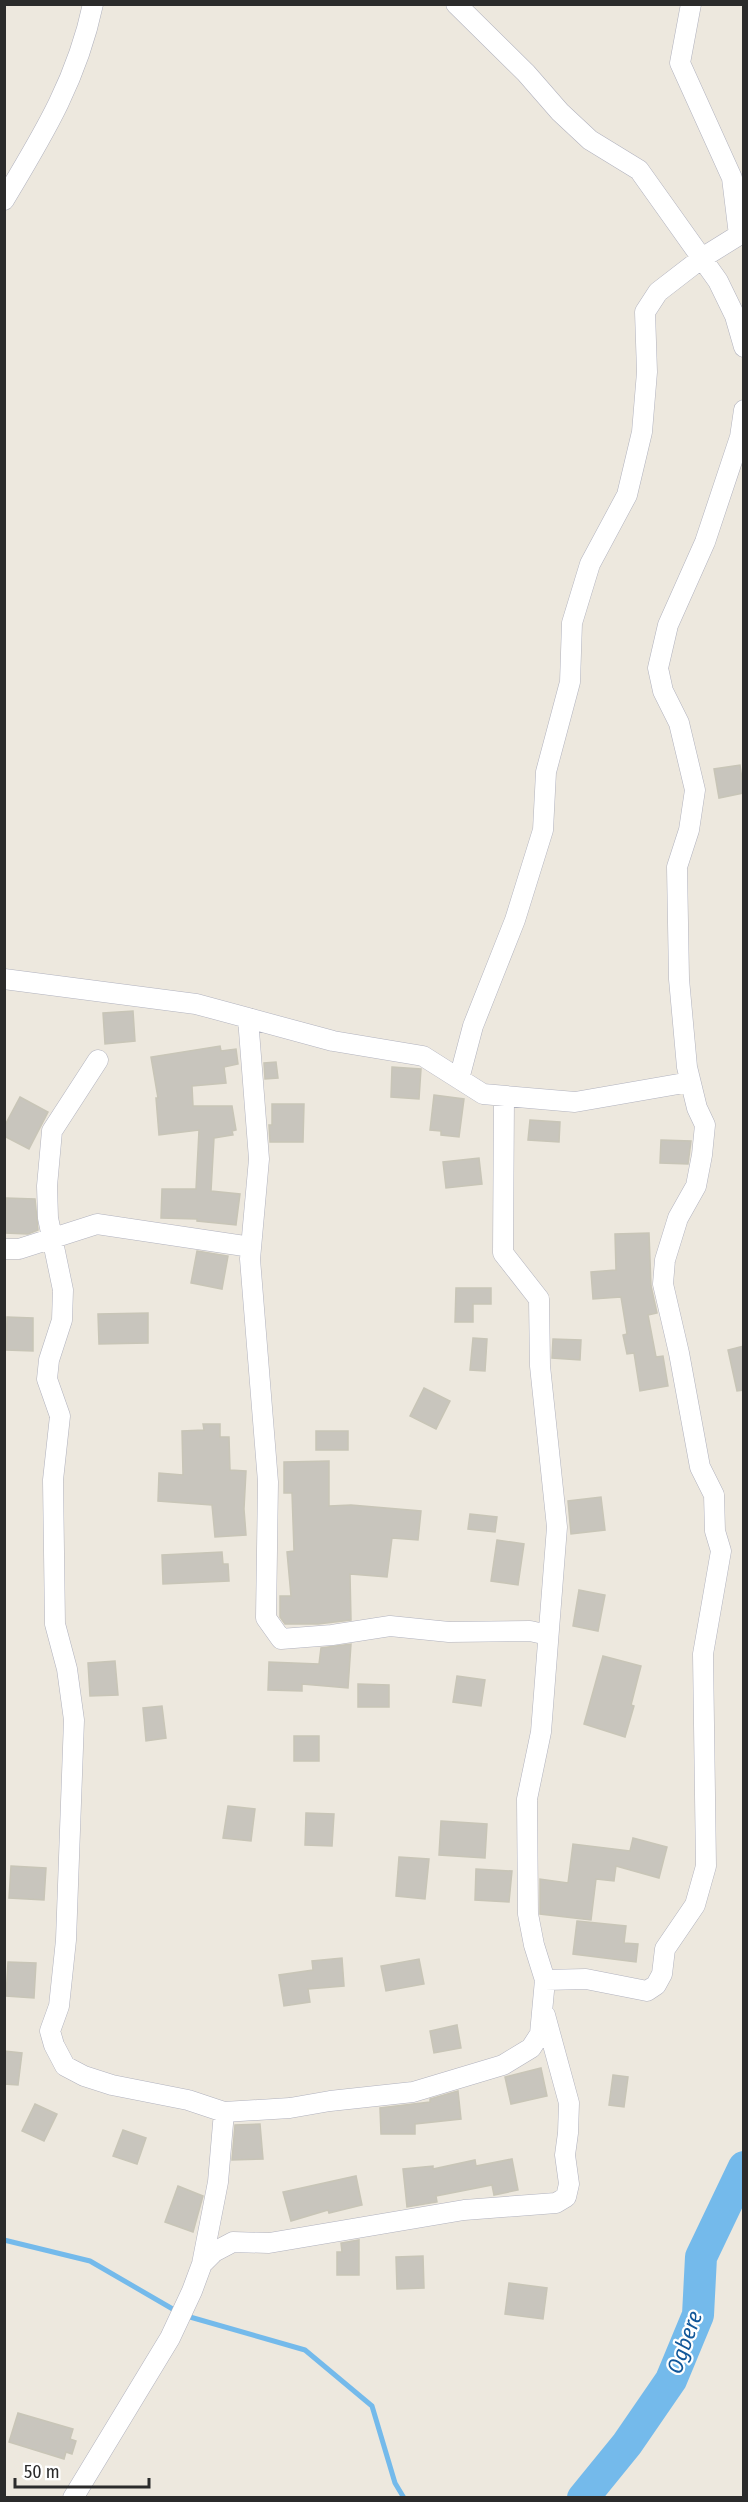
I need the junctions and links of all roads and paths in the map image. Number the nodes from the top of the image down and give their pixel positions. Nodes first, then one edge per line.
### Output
1 (93, 4) edge
2 (456, 4) edge
3 (691, 4) edge
4 (4, 200) edge
5 (702, 258) junction
6 (744, 347) edge
7 (744, 410) edge
8 (4, 978) edge
9 (248, 1018) junction
10 (98, 1060) dead end
11 (459, 1079) junction
12 (690, 1082) junction
13 (504, 1095) junction
14 (52, 1240) junction
15 (251, 1247) junction
16 (4, 1249) edge
17 (548, 1635) junction
18 (545, 1980) junction
19 (544, 2010) junction
20 (224, 2112) junction
21 (202, 2264) junction
22 (73, 2498) edge

1 - 4 street
2 - 5 street
3 - 5 street
5 - 6 street
5 - 11 street
7 - 12 street
8 - 9 street
9 - 11 street
9 - 15 street
10 - 14 street
11 - 13 street
12 - 13 street
12 - 18 street
13 - 17 street
14 - 15 street
14 - 16 street
14 - 20 street
15 - 17 street
17 - 18 street
18 - 19 street
19 - 20 street
19 - 21 street
20 - 21 street
21 - 22 street

